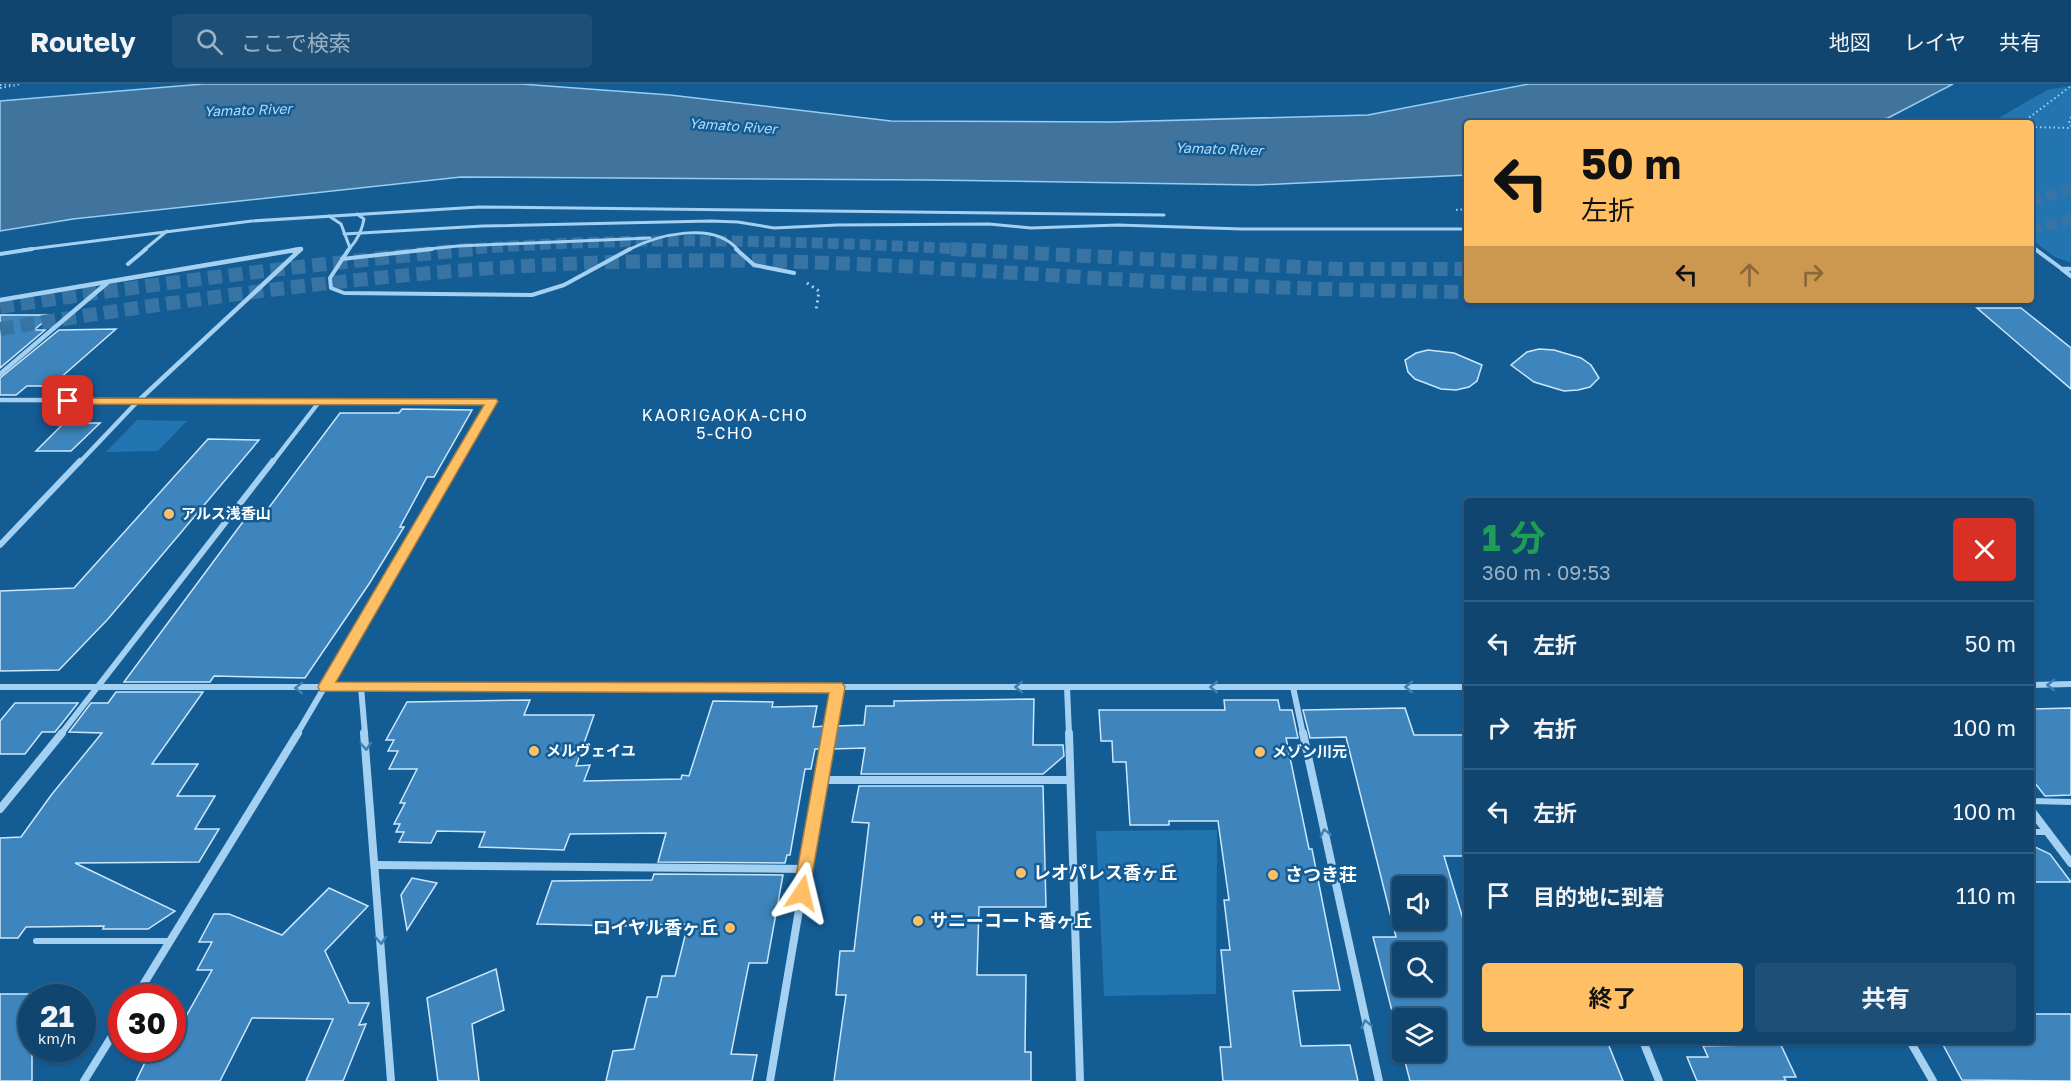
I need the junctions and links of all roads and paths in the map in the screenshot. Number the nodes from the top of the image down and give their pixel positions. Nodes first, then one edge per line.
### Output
1 (21, 84) edge
2 (0, 86) edge
3 (2071, 86) edge
4 (2071, 117) edge
5 (2026, 120) edge
6 (2034, 127) edge
7 (2071, 127) edge
8 (357, 214) junction
9 (1164, 215) dead end
10 (329, 216) junction
11 (1464, 229) edge
12 (167, 231) junction
13 (361, 232) junction
14 (344, 234) junction
15 (658, 237) junction
16 (350, 248) junction
17 (2034, 248) edge
18 (0, 254) edge
19 (342, 259) junction
20 (129, 264) dead end
21 (2062, 269) junction
22 (2071, 269) edge
23 (794, 273) joint
24 (2071, 276) edge
25 (109, 281) junction
26 (0, 300) edge
27 (816, 311) dead end
28 (0, 374) edge
29 (0, 400) edge
30 (137, 402) junction
31 (319, 402) junction
32 (0, 545) edge
33 (2071, 684) edge
34 (2034, 685) edge
35 (0, 687) edge
36 (326, 687) junction
37 (361, 687) junction
38 (837, 687) junction
39 (1067, 687) junction
40 (1293, 687) junction
41 (1464, 687) edge
42 (98, 688) junction
43 (821, 780) junction
44 (1070, 780) junction
45 (2034, 801) edge
46 (2071, 802) edge
47 (0, 809) edge
48 (2034, 814) edge
49 (2034, 832) edge
50 (2047, 832) junction
51 (2071, 863) edge
52 (375, 865) junction
53 (806, 869) junction
54 (36, 941) dead end
55 (170, 941) junction
56 (144, 984) edge
57 (108, 1042) edge
58 (1644, 1044) edge
59 (1912, 1044) edge
60 (84, 1081) edge
61 (391, 1081) edge
62 (770, 1081) edge
63 (1080, 1081) edge
64 (1379, 1081) edge
65 (1659, 1081) edge
66 (1933, 1081) edge

1 - 2 path
3 - 5 path
4 - 7 path
6 - 7 path
8 - 9 lane
8 - 10 lane
8 - 13 lane
10 - 12 lane
10 - 14 lane
11 - 13 street
12 - 18 lane
12 - 20 lane
13 - 14 street
13 - 16 lane
14 - 16 lane
15 - 19 lane
15 - 19 lane
15 - 23 lane
16 - 19 lane
17 - 21 lane
21 - 22 street
21 - 24 street
23 - 27 path
25 - 26 street
25 - 28 street
25 - 30 street
29 - 30 street
30 - 31 street
30 - 32 street
31 - 36 street
31 - 42 street
33 -> 34 street
35 - 42 street
36 - 37 street
36 -> 42 street
36 - 55 street
37 - 38 street
37 -> 52 street
39 -> 38 street
38 - 43 street
40 -> 39 street
39 - 44 street
41 -> 40 street
64 -> 40 street
42 - 47 street
43 - 44 street
43 - 53 street
44 - 63 street
45 - 46 lane
48 - 50 street
49 - 50 lane
50 - 51 street
52 - 53 street
52 -> 61 street
53 - 62 street
54 - 55 lane
55 - 56 street
57 - 60 street
58 - 65 street
59 - 66 street

